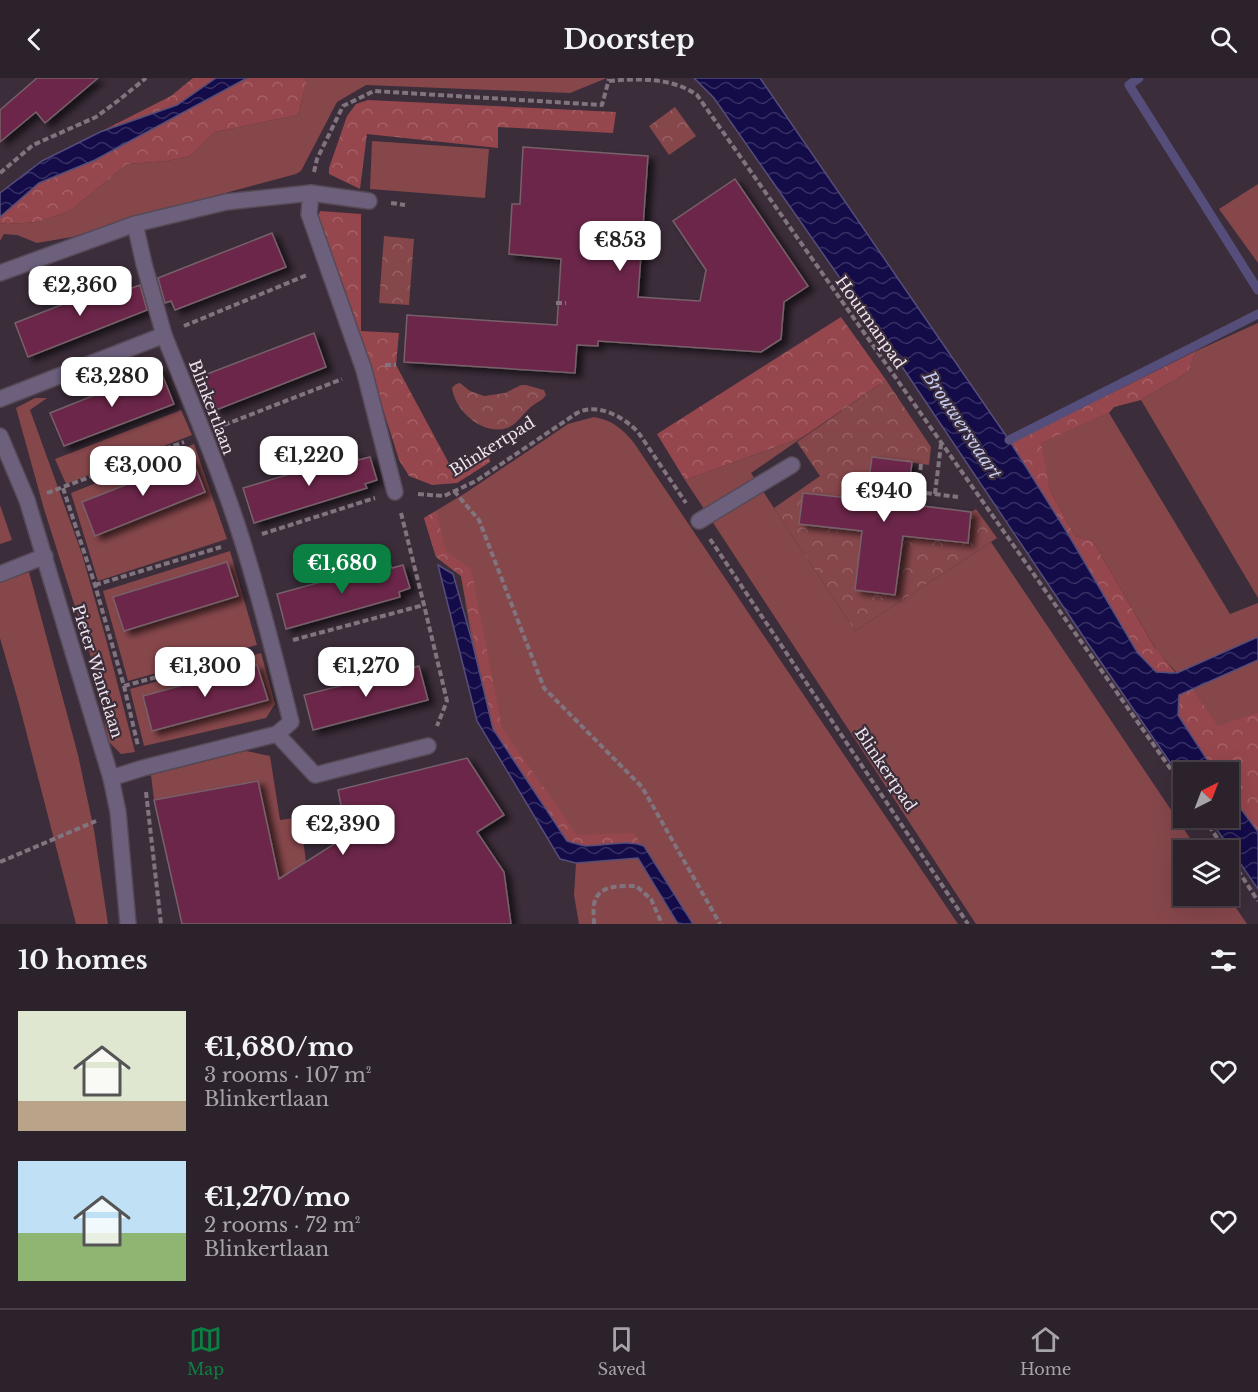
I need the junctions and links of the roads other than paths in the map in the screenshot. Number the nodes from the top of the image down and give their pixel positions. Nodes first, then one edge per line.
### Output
1 (310, 193) junction
2 (369, 201) dead end
3 (135, 224) junction
4 (0, 273) edge
5 (164, 335) junction
6 (0, 399) edge
7 (0, 436) edge
8 (792, 465) dead end
9 (395, 492) road end
10 (699, 521) road end
11 (45, 556) junction
12 (0, 574) edge
13 (277, 734) junction
14 (428, 746) road end
15 (111, 777) junction
16 (128, 924) edge

1 - 2 street
1 - 3 street
1 - 9 street
3 - 4 street
3 - 5 street
5 - 6 street
5 - 13 street, Blinkertlaan
7 - 11 street, Pieter Wantelaan
8 - 10 street
11 - 12 street
11 - 15 street, Pieter Wantelaan
13 - 14 street
13 - 15 street
15 - 16 street, Pieter Wantelaan

